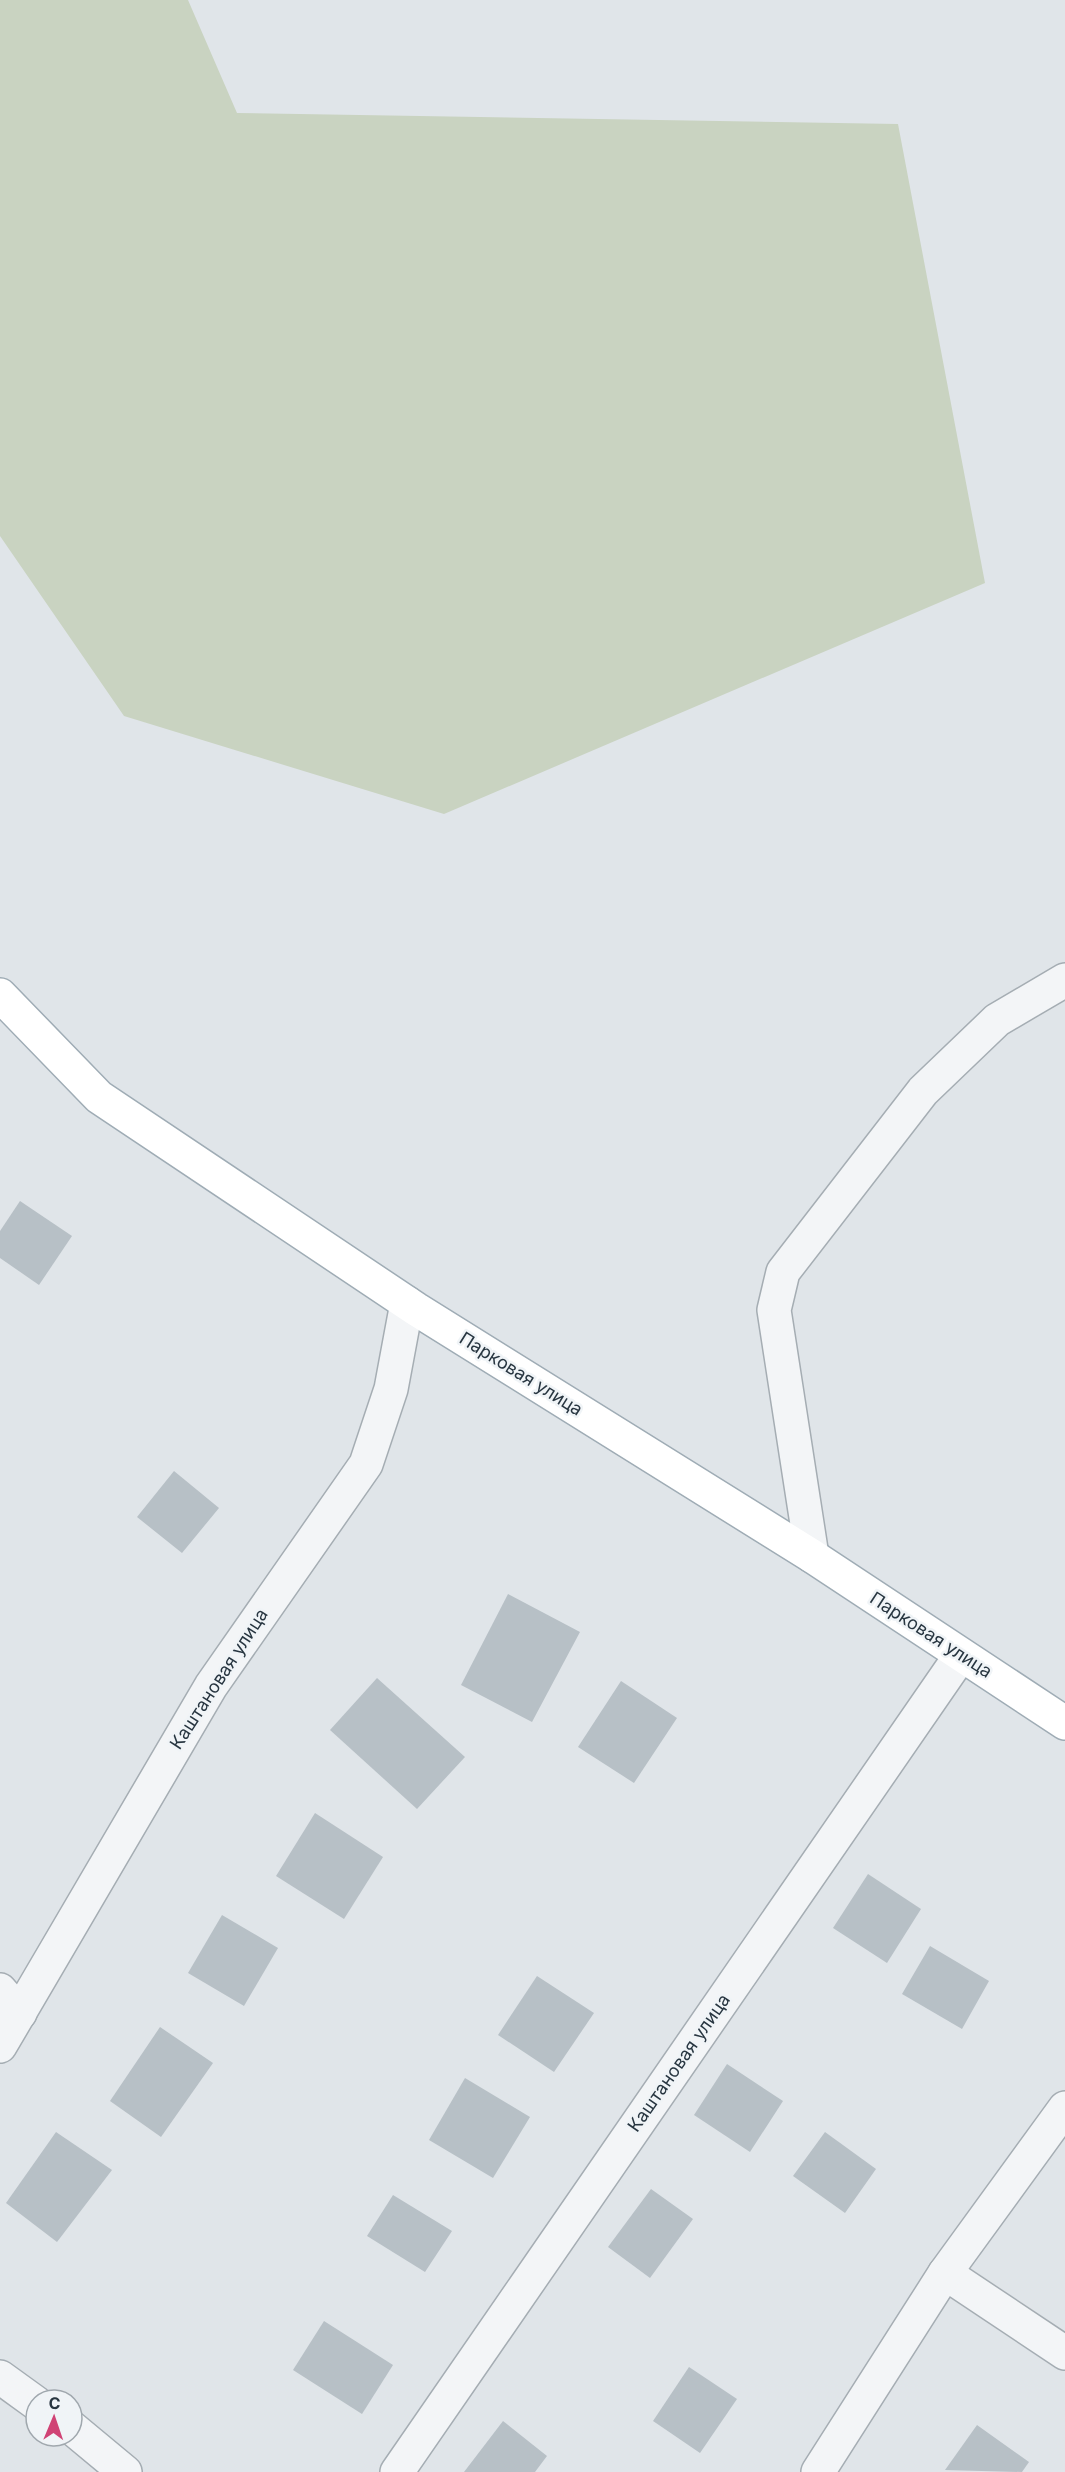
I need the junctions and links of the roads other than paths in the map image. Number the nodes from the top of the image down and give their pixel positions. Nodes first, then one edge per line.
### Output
1 (1065, 980) edge
2 (0, 995) edge
3 (407, 1303) junction
4 (812, 1556) junction
5 (961, 1655) junction
6 (1065, 1723) edge
7 (10, 2002) edge
8 (0, 2046) edge
9 (1065, 2108) edge
10 (945, 2273) junction
11 (1065, 2353) edge
12 (0, 2377) edge
13 (24, 2394) edge
14 (84, 2438) edge
15 (124, 2472) edge
16 (397, 2472) edge
17 (818, 2472) edge

1 - 4 street
2 - 3 main road, Парковая улица
3 - 4 main road, Парковая улица
3 - 7 street, Каштановая улица
4 - 5 main road, Парковая улица
5 - 6 main road, Парковая улица
5 - 16 street, Каштановая улица
7 - 8 street, Каштановая улица
9 - 10 street
10 - 11 street
10 - 17 street
12 - 13 street
14 - 15 street

